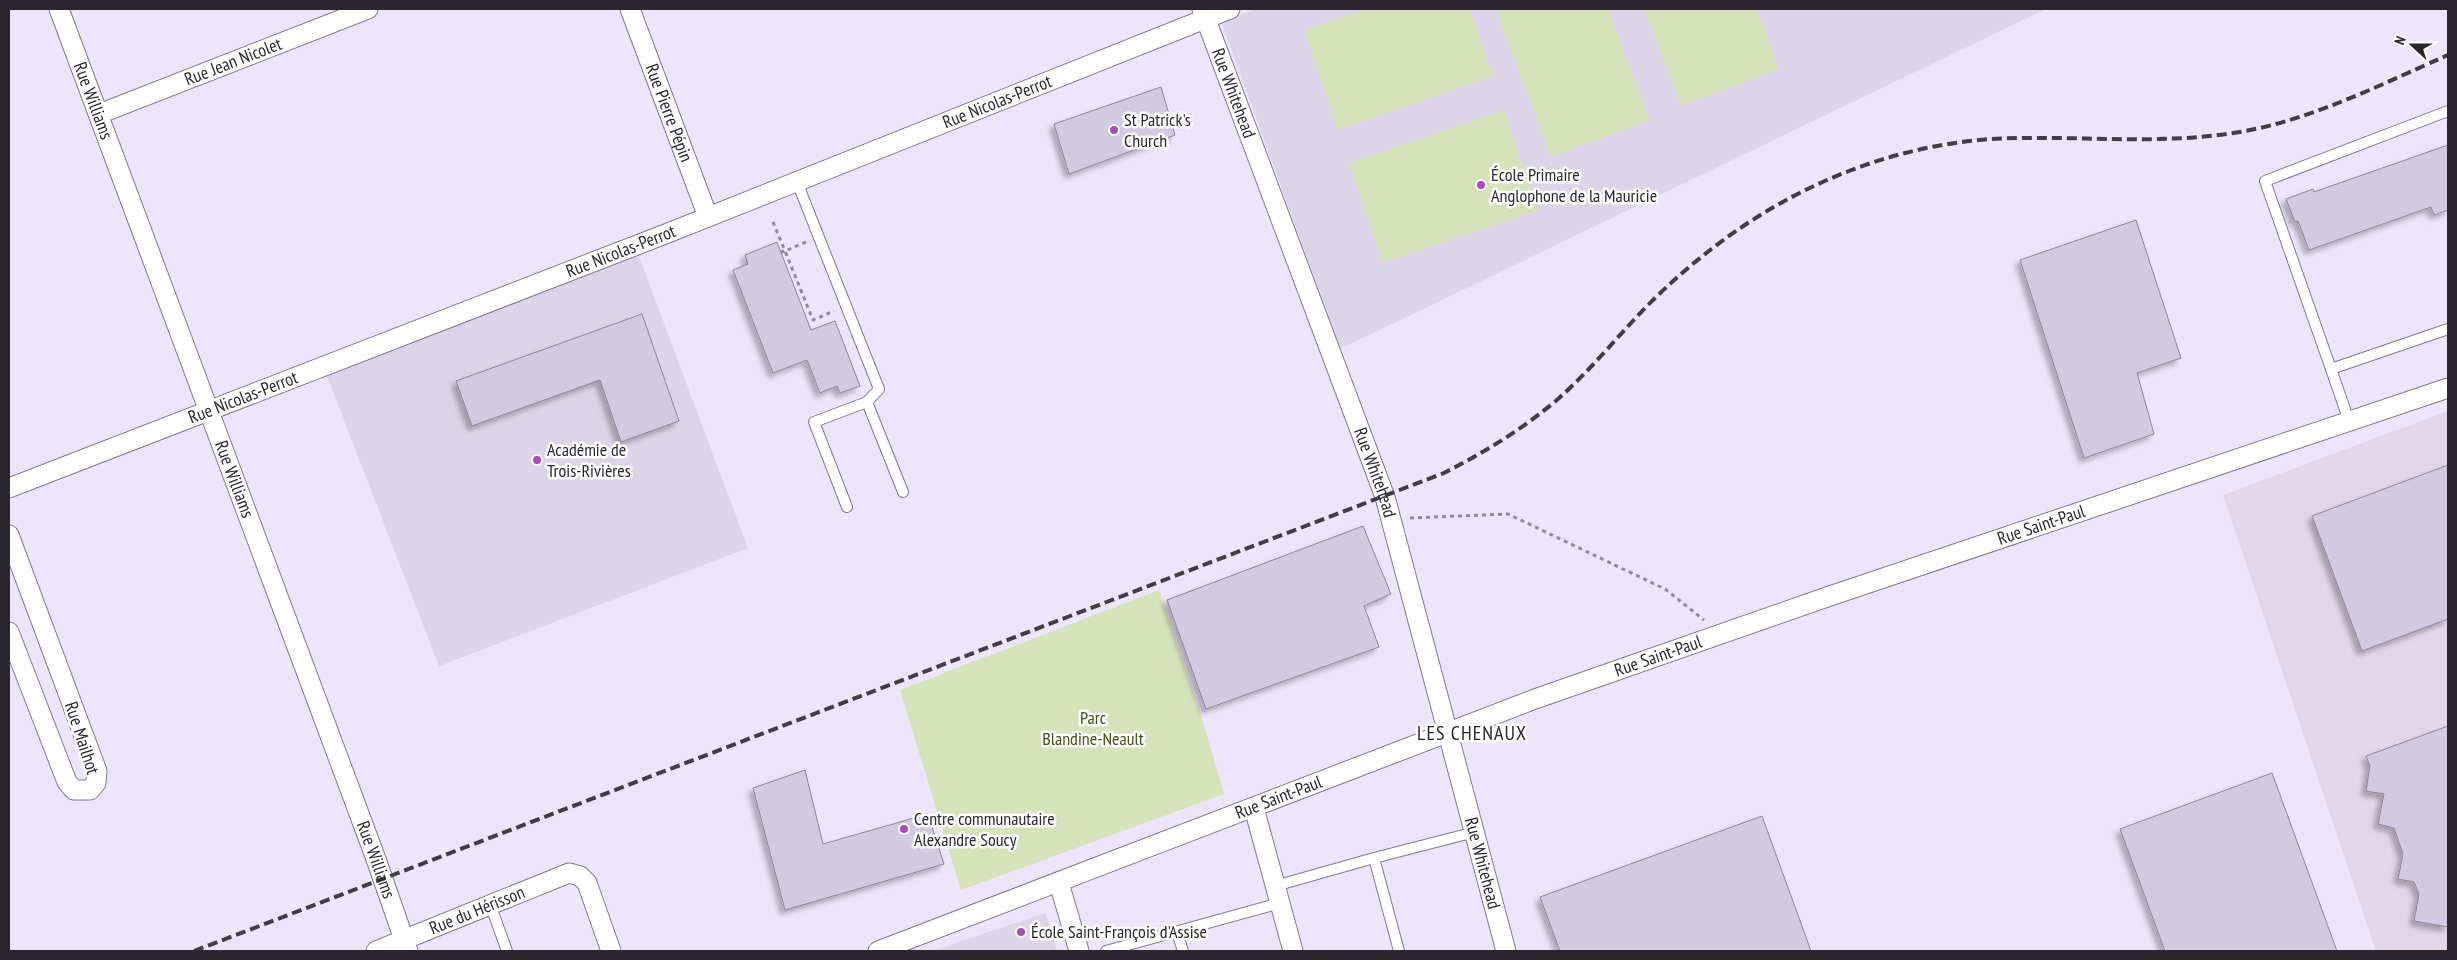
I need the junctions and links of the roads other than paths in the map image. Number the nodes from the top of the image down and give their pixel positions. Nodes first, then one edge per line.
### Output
1 (59, 9) edge
2 (368, 9) edge
3 (630, 9) edge
4 (1230, 9) edge
5 (1204, 13) edge
6 (2448, 112) edge
7 (99, 114) junction
8 (797, 182) junction
9 (708, 217) junction
10 (2448, 329) edge
11 (2331, 369) junction
12 (2448, 388) edge
13 (867, 402) junction
14 (209, 410) junction
15 (2349, 421) junction
16 (9, 488) edge
17 (903, 492) dead end
18 (847, 507) dead end
19 (9, 535) edge
20 (9, 632) edge
21 (1448, 732) junction
22 (1254, 808) junction
23 (1475, 832) junction
24 (1374, 858) junction
25 (1059, 883) junction
26 (1277, 895) junction
27 (490, 904) junction
28 (1177, 932) junction
29 (406, 945) edge
30 (376, 951) edge
31 (507, 951) edge
32 (611, 951) edge
33 (878, 951) edge
34 (1079, 951) edge
35 (1106, 951) edge
36 (1183, 951) edge
37 (1293, 951) edge
38 (1398, 951) edge
39 (1506, 951) edge

1 - 7 street, Rue Williams
2 - 7 street, Rue Jean Nicolet
3 - 9 street, Rue Pierre Pépin
4 - 5 street, Rue Nicolas-Perrot
5 - 8 street, Rue Nicolas-Perrot
5 - 21 street, Rue Whitehead
6 - 11 lane
7 - 14 street, Rue Williams
8 - 9 street, Rue Nicolas-Perrot
8 - 13 lane
9 - 14 street, Rue Nicolas-Perrot
10 - 11 lane
11 - 15 lane
12 - 15 street, Rue Saint-Paul
13 - 17 lane
13 - 18 lane
14 - 16 street, Rue Nicolas-Perrot
14 - 29 street, Rue Williams
15 - 21 street, Rue Saint-Paul
19 - 20 street, Rue Mailhot
21 - 22 street, Rue Saint-Paul
21 - 23 street, Rue Whitehead
22 - 25 street, Rue Saint-Paul
22 - 26 street
23 - 24 lane
23 - 39 street, Rue Whitehead
24 - 26 lane
24 - 38 lane
25 - 33 street, Rue Saint-Paul
25 - 34 street
26 - 28 lane
26 - 37 street
27 - 29 street, Rue du Hérisson
27 - 31 lane
27 - 32 street, Rue du Hérisson
28 - 35 lane
28 - 36 lane
29 - 30 street, Rue du Hérisson

